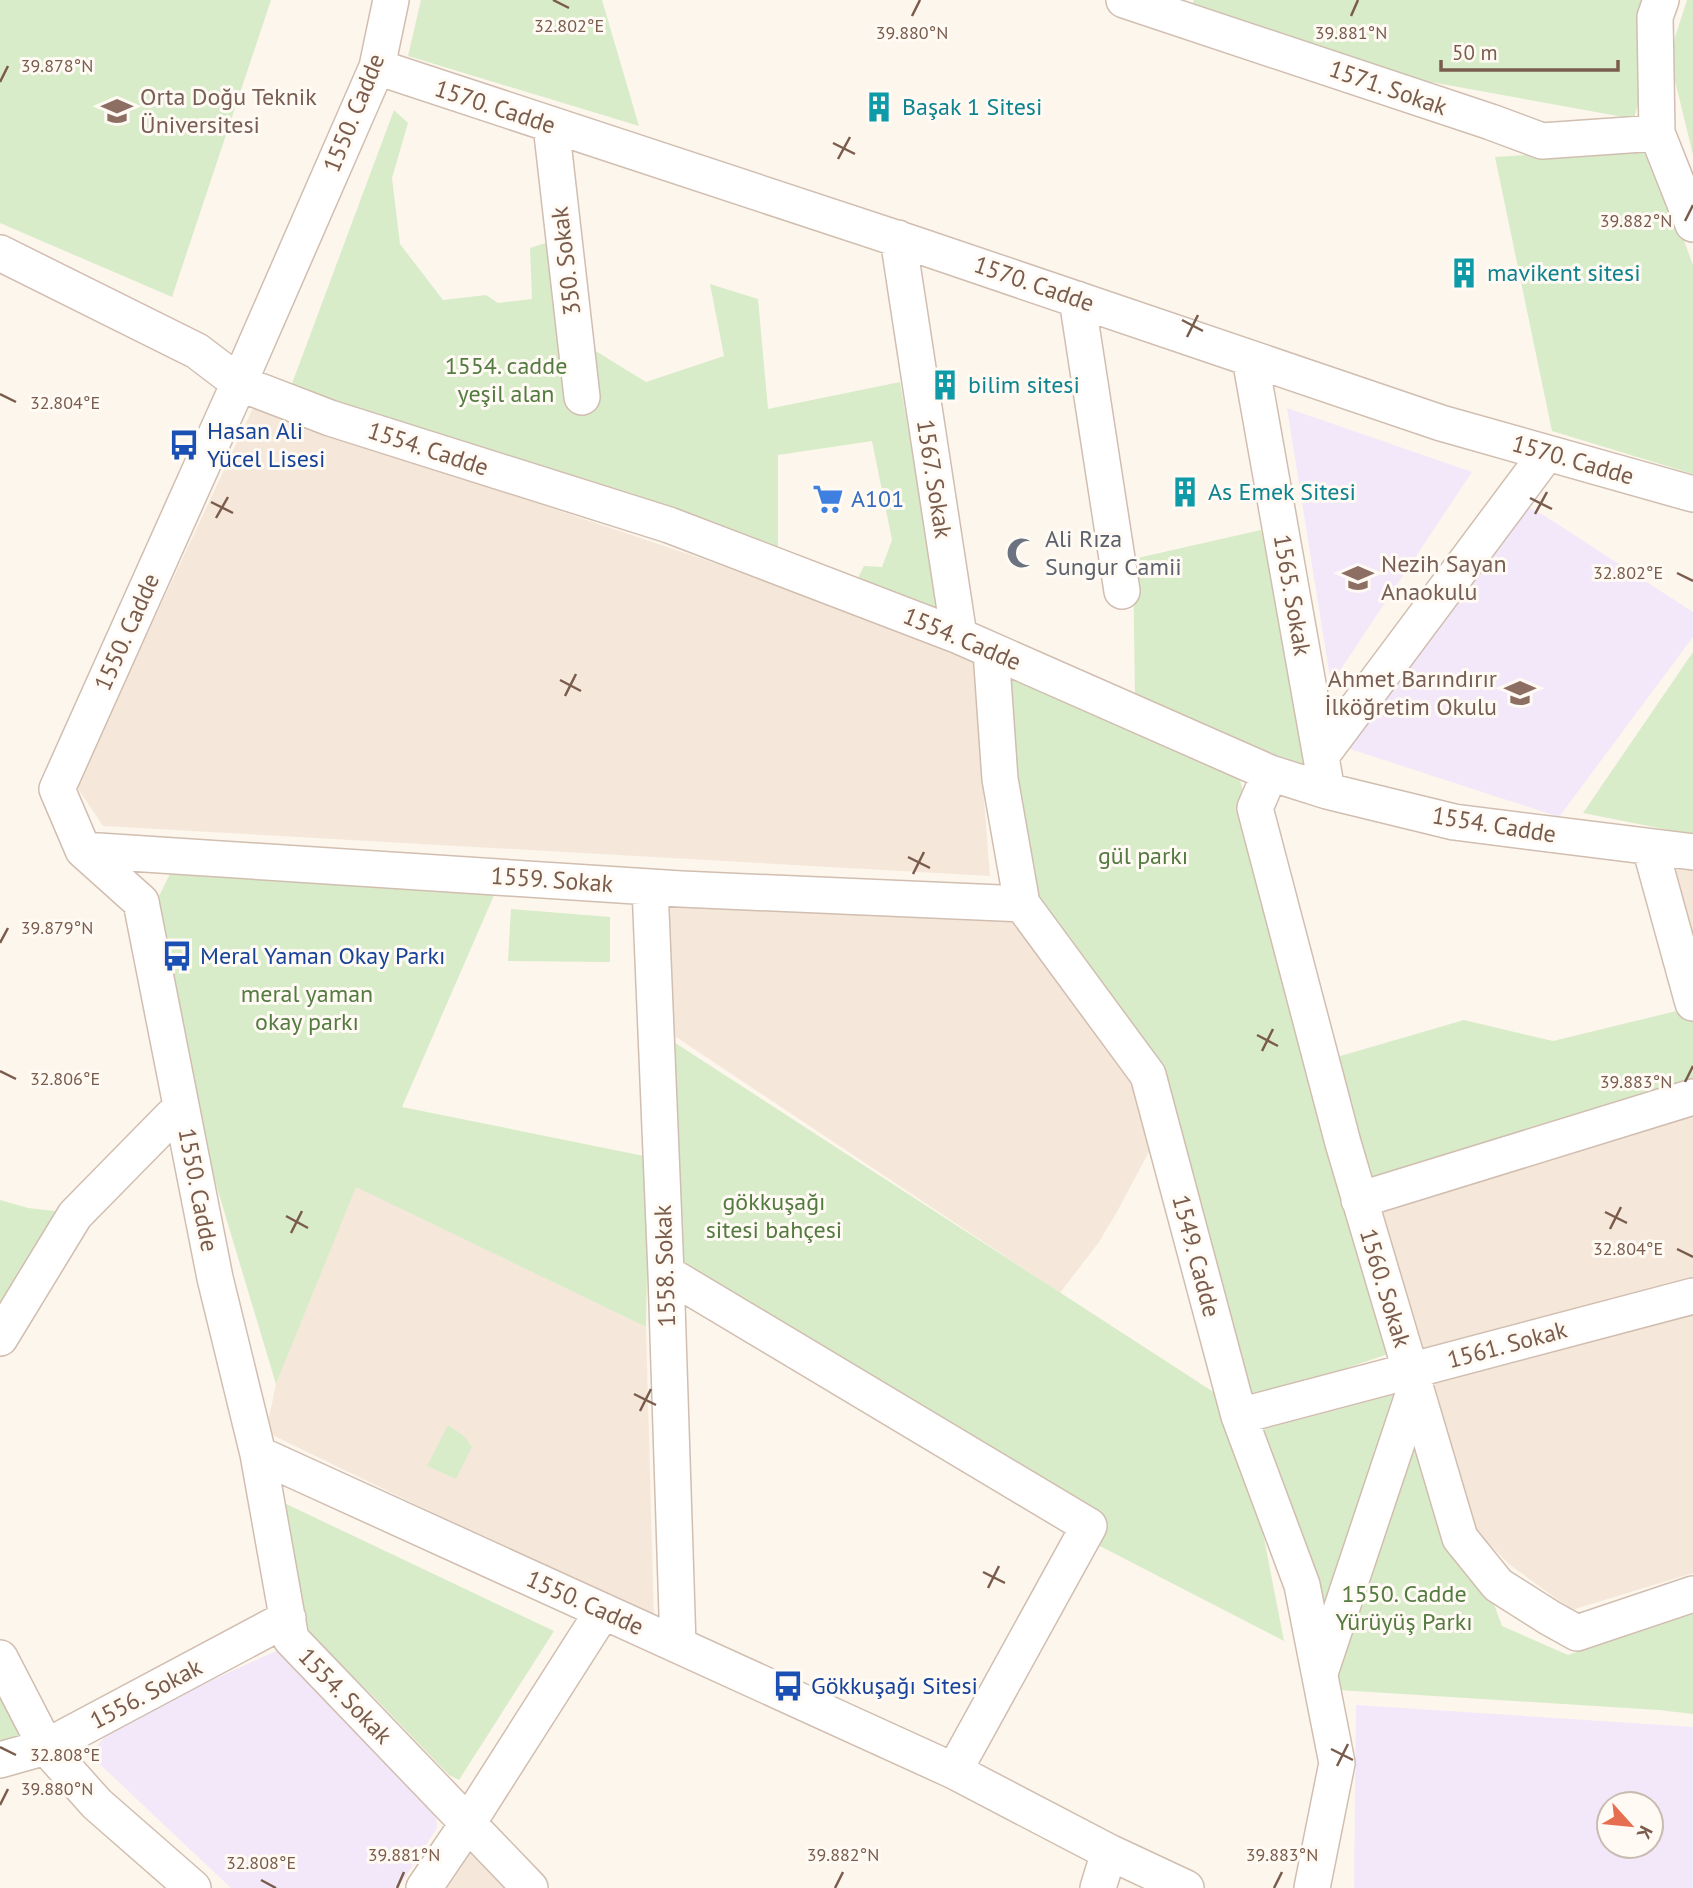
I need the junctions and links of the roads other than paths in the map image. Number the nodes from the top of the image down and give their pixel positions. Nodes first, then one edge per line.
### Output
1 (390, 0) edge
2 (1124, 0) edge
3 (1661, 0) edge
4 (377, 67) junction
5 (551, 125) junction
6 (1657, 133) junction
7 (1693, 224) edge
8 (898, 238) junction
9 (0, 253) edge
10 (1077, 299) junction
11 (1250, 358) junction
12 (239, 383) junction
13 (582, 397) dead end
14 (1547, 453) junction
15 (1693, 494) edge
16 (1122, 591) dead end
17 (959, 636) junction
18 (992, 651) junction
19 (1321, 756) junction
20 (1270, 773) junction
21 (1327, 791) junction
22 (1650, 847) junction
23 (83, 850) junction
24 (1693, 852) edge
25 (650, 887) junction
26 (1022, 904) junction
27 (1693, 1003) edge
28 (1693, 1097) edge
29 (181, 1107) junction
30 (1359, 1200) junction
31 (666, 1273) junction
32 (1693, 1296) edge
33 (0, 1338) edge
34 (1413, 1380) junction
35 (1239, 1416) junction
36 (258, 1454) junction
37 (1693, 1594) edge
38 (603, 1611) junction
39 (288, 1618) junction
40 (678, 1645) junction
41 (0, 1658) edge
42 (1320, 1674) junction
43 (46, 1747) junction
44 (0, 1760) edge
45 (954, 1771) junction
46 (468, 1823) junction
47 (1109, 1852) junction
48 (193, 1888) edge
49 (424, 1888) edge
50 (530, 1888) edge
51 (1098, 1888) edge
52 (1186, 1888) edge
53 (1312, 1888) edge

1 - 4 street, 1550. Cadde
2 - 6 street, 1571. Sokak
3 - 6 street
4 - 5 street, 1570. Cadde
4 - 12 street, 1550. Cadde
5 - 8 street, 1570. Cadde
5 - 13 street, 350. Sokak
6 - 7 street
8 - 10 street, 1570. Cadde
8 - 17 street, 1567. Sokak
9 - 12 street, 1554. Cadde
10 - 11 street, 1570. Cadde
10 - 16 street
11 - 14 street, 1570. Cadde
11 - 19 street, 1565. Sokak
12 - 17 street, 1554. Cadde
12 - 23 street, 1550. Cadde
14 - 15 street, 1570. Cadde
14 - 19 street
17 - 18 street, 1554. Cadde
18 - 20 street, 1554. Cadde
18 - 26 street, 1549. Cadde
19 - 21 street, 1565. Sokak
20 - 21 street, 1554. Cadde
20 - 30 street, 1560. Sokak
21 - 22 street, 1554. Cadde
22 - 24 street, 1554. Cadde
22 - 27 street
23 - 25 street, 1559. Sokak
23 - 29 street, 1550. Cadde
25 - 26 street, 1559. Sokak
25 - 31 street, 1558. Sokak
26 - 35 street, 1549. Cadde
28 - 30 street
29 - 33 street
29 - 36 street, 1550. Cadde
30 - 34 street, 1560. Sokak
31 - 40 street, 1558. Sokak
31 - 45 street
32 - 34 street, 1561. Sokak
34 - 35 street, 1561. Sokak
34 - 37 street, 1560. Sokak
34 - 42 street
35 - 42 street, 1549. Cadde
36 - 38 street, 1550. Cadde
36 - 39 street, 1554. Sokak
38 - 40 street, 1550. Cadde
38 - 46 street
39 - 43 street, 1556. Sokak
39 - 46 street, 1554. Sokak
40 - 45 street, 1550. Cadde
41 - 43 street
42 - 53 street, 1549. Cadde
43 - 44 street, 1556. Sokak
43 - 48 street
45 - 47 street, 1550. Cadde
46 - 49 street
46 - 50 street, 1554. Sokak
47 - 51 street
47 - 52 street, 1550. Cadde

